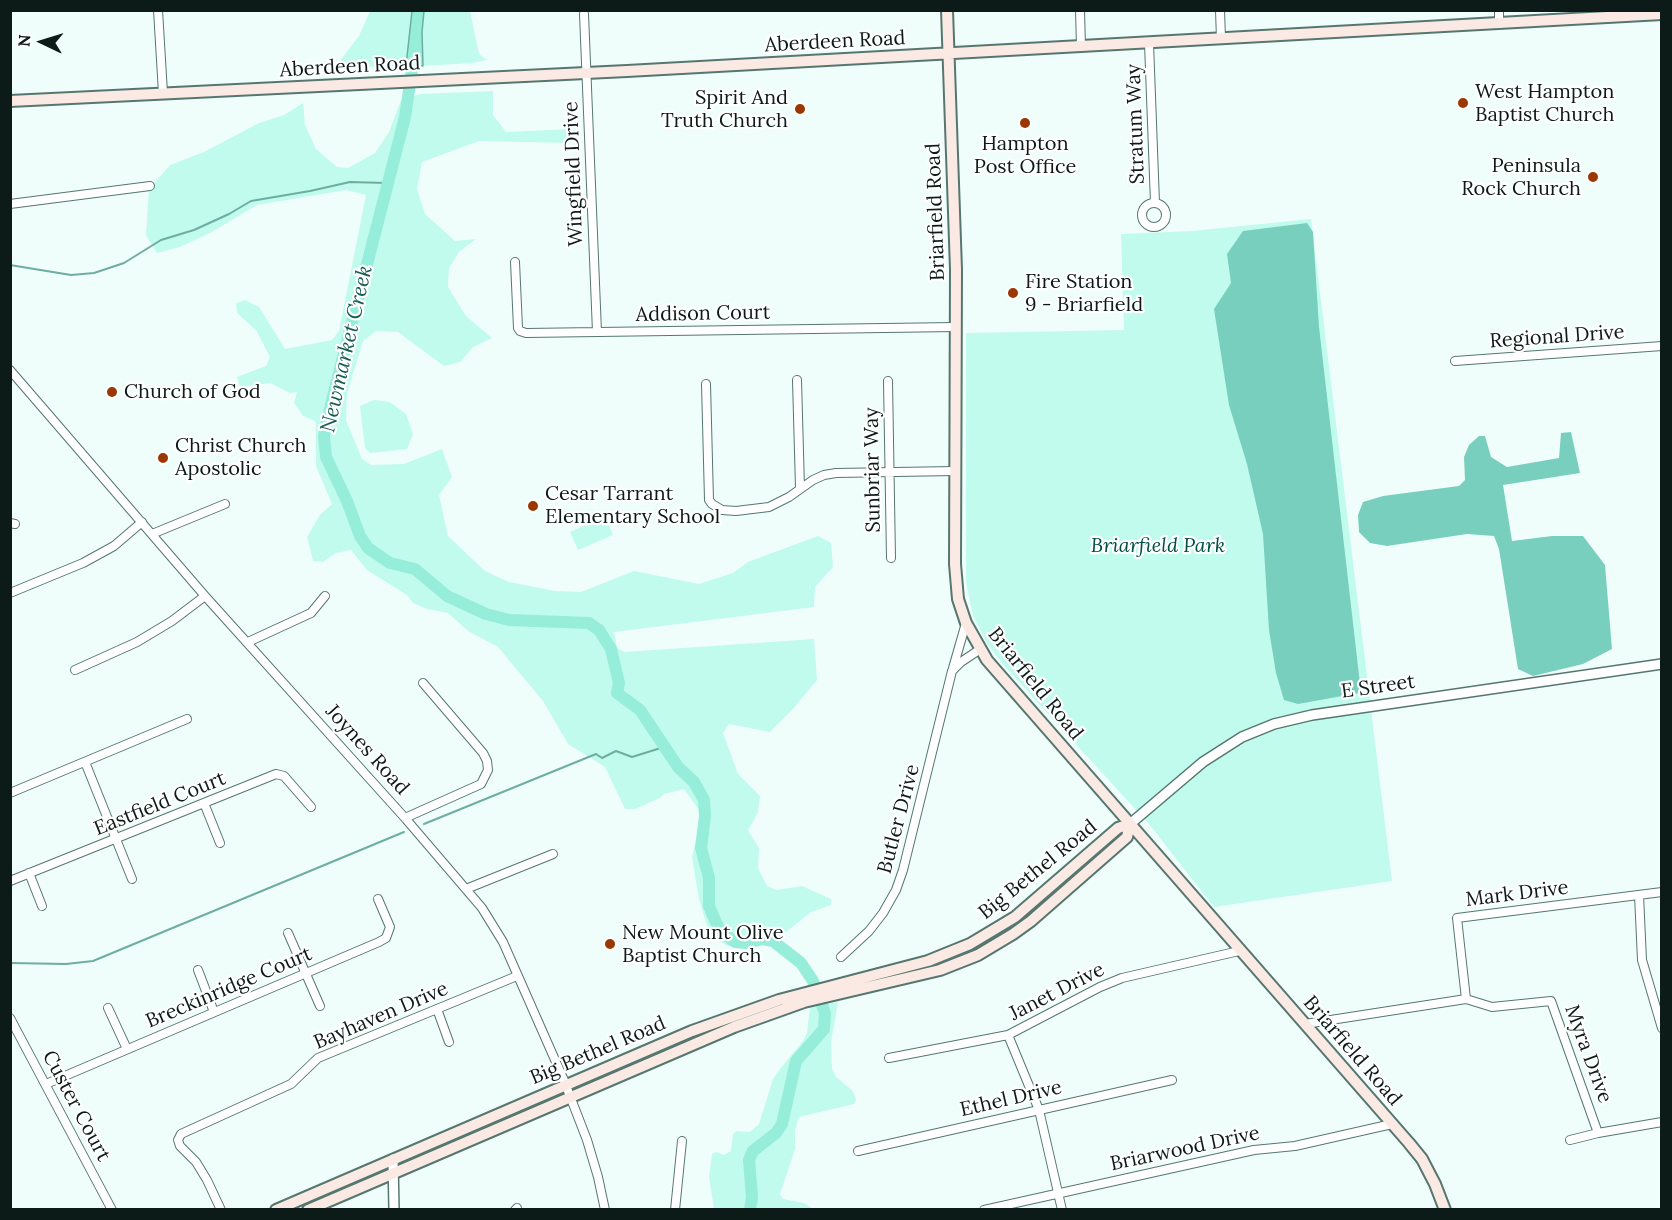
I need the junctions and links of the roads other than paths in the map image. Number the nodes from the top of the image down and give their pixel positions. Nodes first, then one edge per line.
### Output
1 (158, 10) edge
2 (947, 10) edge
3 (1080, 10) edge
4 (1220, 10) edge
5 (1499, 10) edge
6 (1662, 14) edge
7 (584, 15) dead end
8 (1499, 24) junction
9 (1221, 39) junction
10 (1149, 43) junction
11 (1081, 47) junction
12 (949, 53) junction
13 (586, 73) junction
14 (163, 93) junction
15 (10, 101) edge
16 (150, 186) dead end
17 (1155, 203) dead end
18 (10, 204) edge
19 (515, 262) dead end
20 (956, 327) junction
21 (597, 332) junction
22 (1662, 346) edge
23 (1455, 361) dead end
24 (10, 370) edge
25 (797, 380) dead end
26 (888, 381) dead end
27 (706, 384) dead end
28 (890, 471) junction
29 (955, 471) junction
30 (800, 489) junction
31 (225, 504) dead end
32 (142, 522) junction
33 (152, 534) junction
34 (891, 558) dead end
35 (10, 593) edge
36 (205, 596) junction
37 (325, 596) dead end
38 (966, 623) junction
39 (248, 642) junction
40 (980, 650) junction
41 (1662, 664) edge
42 (75, 670) dead end
43 (952, 671) junction
44 (423, 683) dead end
45 (187, 719) dead end
46 (85, 762) junction
47 (10, 793) edge
48 (204, 803) junction
49 (311, 807) dead end
50 (405, 818) junction
51 (1130, 824) junction
52 (117, 840) junction
53 (220, 843) dead end
54 (554, 854) dead end
55 (29, 873) junction
56 (132, 879) dead end
57 (10, 881) edge
58 (466, 889) junction
59 (1662, 892) edge
60 (1639, 895) junction
61 (378, 899) dead end
62 (42, 906) dead end
63 (288, 933) dead end
64 (1239, 951) junction
65 (841, 957) dead end
66 (198, 970) dead end
67 (305, 974) junction
68 (517, 976) junction
69 (1466, 999) junction
70 (320, 1006) dead end
71 (108, 1008) dead end
72 (437, 1009) junction
73 (214, 1012) junction
74 (10, 1018) edge
75 (1305, 1024) junction
76 (1662, 1028) edge
77 (1008, 1035) junction
78 (449, 1042) dead end
79 (127, 1049) junction
80 (889, 1058) dead end
81 (1172, 1080) dead end
82 (46, 1084) junction
83 (567, 1090) junction
84 (1039, 1110) junction
85 (1662, 1122) edge
86 (1392, 1124) junction
87 (1599, 1133) junction
88 (1570, 1140) dead end
89 (682, 1142) dead end
90 (858, 1151) dead end
91 (393, 1159) junction
92 (393, 1172) junction
93 (1059, 1193) junction
94 (112, 1209) edge
95 (221, 1209) edge
96 (276, 1209) edge
97 (308, 1209) edge
98 (394, 1209) edge
99 (605, 1209) edge
100 (675, 1209) edge
101 (984, 1209) edge
102 (1062, 1209) edge
103 (1445, 1209) edge

1 - 14 street
2 - 12 main road, Briarfield Road
3 - 11 street
4 - 9 street
5 - 8 street
6 - 8 main road, Aberdeen Road
7 - 13 street, Wingfield Drive
8 - 9 main road, Aberdeen Road
9 - 10 main road, Aberdeen Road
10 - 11 main road, Aberdeen Road
10 - 17 street, Stratum Way
11 - 12 main road, Aberdeen Road
12 - 13 main road, Aberdeen Road
12 - 20 main road, Briarfield Road
13 - 14 main road, Aberdeen Road
13 - 21 street, Wingfield Drive
14 - 15 main road, Aberdeen Road
16 - 18 street
19 - 21 street, Addison Court
20 - 21 street, Addison Court
20 - 29 main road, Briarfield Road
22 - 23 street, Regional Drive
24 - 32 street, Joynes Road
25 - 30 street
26 - 28 street, Sunbriar Way
27 - 30 street
28 - 29 street
28 - 30 street
28 - 34 street, Sunbriar Way
29 - 38 main road, Briarfield Road
31 - 33 street
32 - 33 street, Joynes Road
32 - 35 street
33 - 36 street, Joynes Road
36 - 39 street, Joynes Road
36 - 42 street
37 - 39 street
38 - 40 main road, Briarfield Road
38 - 43 street, Butler Drive
39 - 50 street, Joynes Road
40 - 43 street
40 - 51 main road, Briarfield Road
41 - 51 street, E Street
43 - 65 street, Butler Drive
44 - 50 street
45 - 46 street
46 - 47 street
46 - 52 street
48 - 49 street, Eastfield Court
48 - 52 street, Eastfield Court
48 - 53 street
50 - 58 street, Joynes Road
51 - 64 main road, Briarfield Road
51 - 83 main road, Big Bethel Road
52 - 55 street, Eastfield Court
52 - 56 street
54 - 58 street
55 - 57 street, Eastfield Court
55 - 62 street
58 - 68 street, Joynes Road
59 - 60 street, Mark Drive
60 - 69 street, Mark Drive
60 - 76 street
61 - 67 street, Breckinridge Court
63 - 67 street
64 - 75 main road, Briarfield Road
64 - 77 street, Janet Drive
66 - 73 street
67 - 70 street
67 - 73 street, Breckinridge Court
68 - 72 street, Bayhaven Drive
68 - 83 street, Joynes Road
69 - 75 street
69 - 87 street, Myra Drive
71 - 79 street
72 - 78 street
72 - 95 street, Bayhaven Drive
73 - 79 street, Breckinridge Court
74 - 82 street, Custer Court
75 - 86 main road, Briarfield Road
77 - 80 street, Janet Drive
77 - 84 street
79 - 82 street, Breckinridge Court
81 - 84 street, Ethel Drive
82 - 94 street, Custer Court
83 - 91 main road, Big Bethel Road
83 - 92 main road, Big Bethel Road
83 - 99 street, Joynes Road
84 - 90 street, Ethel Drive
84 - 93 street
85 - 87 street
86 - 93 street, Briarwood Drive
86 - 103 main road, Briarfield Road
87 - 88 street
89 - 100 street
91 - 92 street
91 - 96 main road, Big Bethel Road
92 - 97 main road, Big Bethel Road
92 - 98 street
93 - 101 street, Briarwood Drive
93 - 102 street

